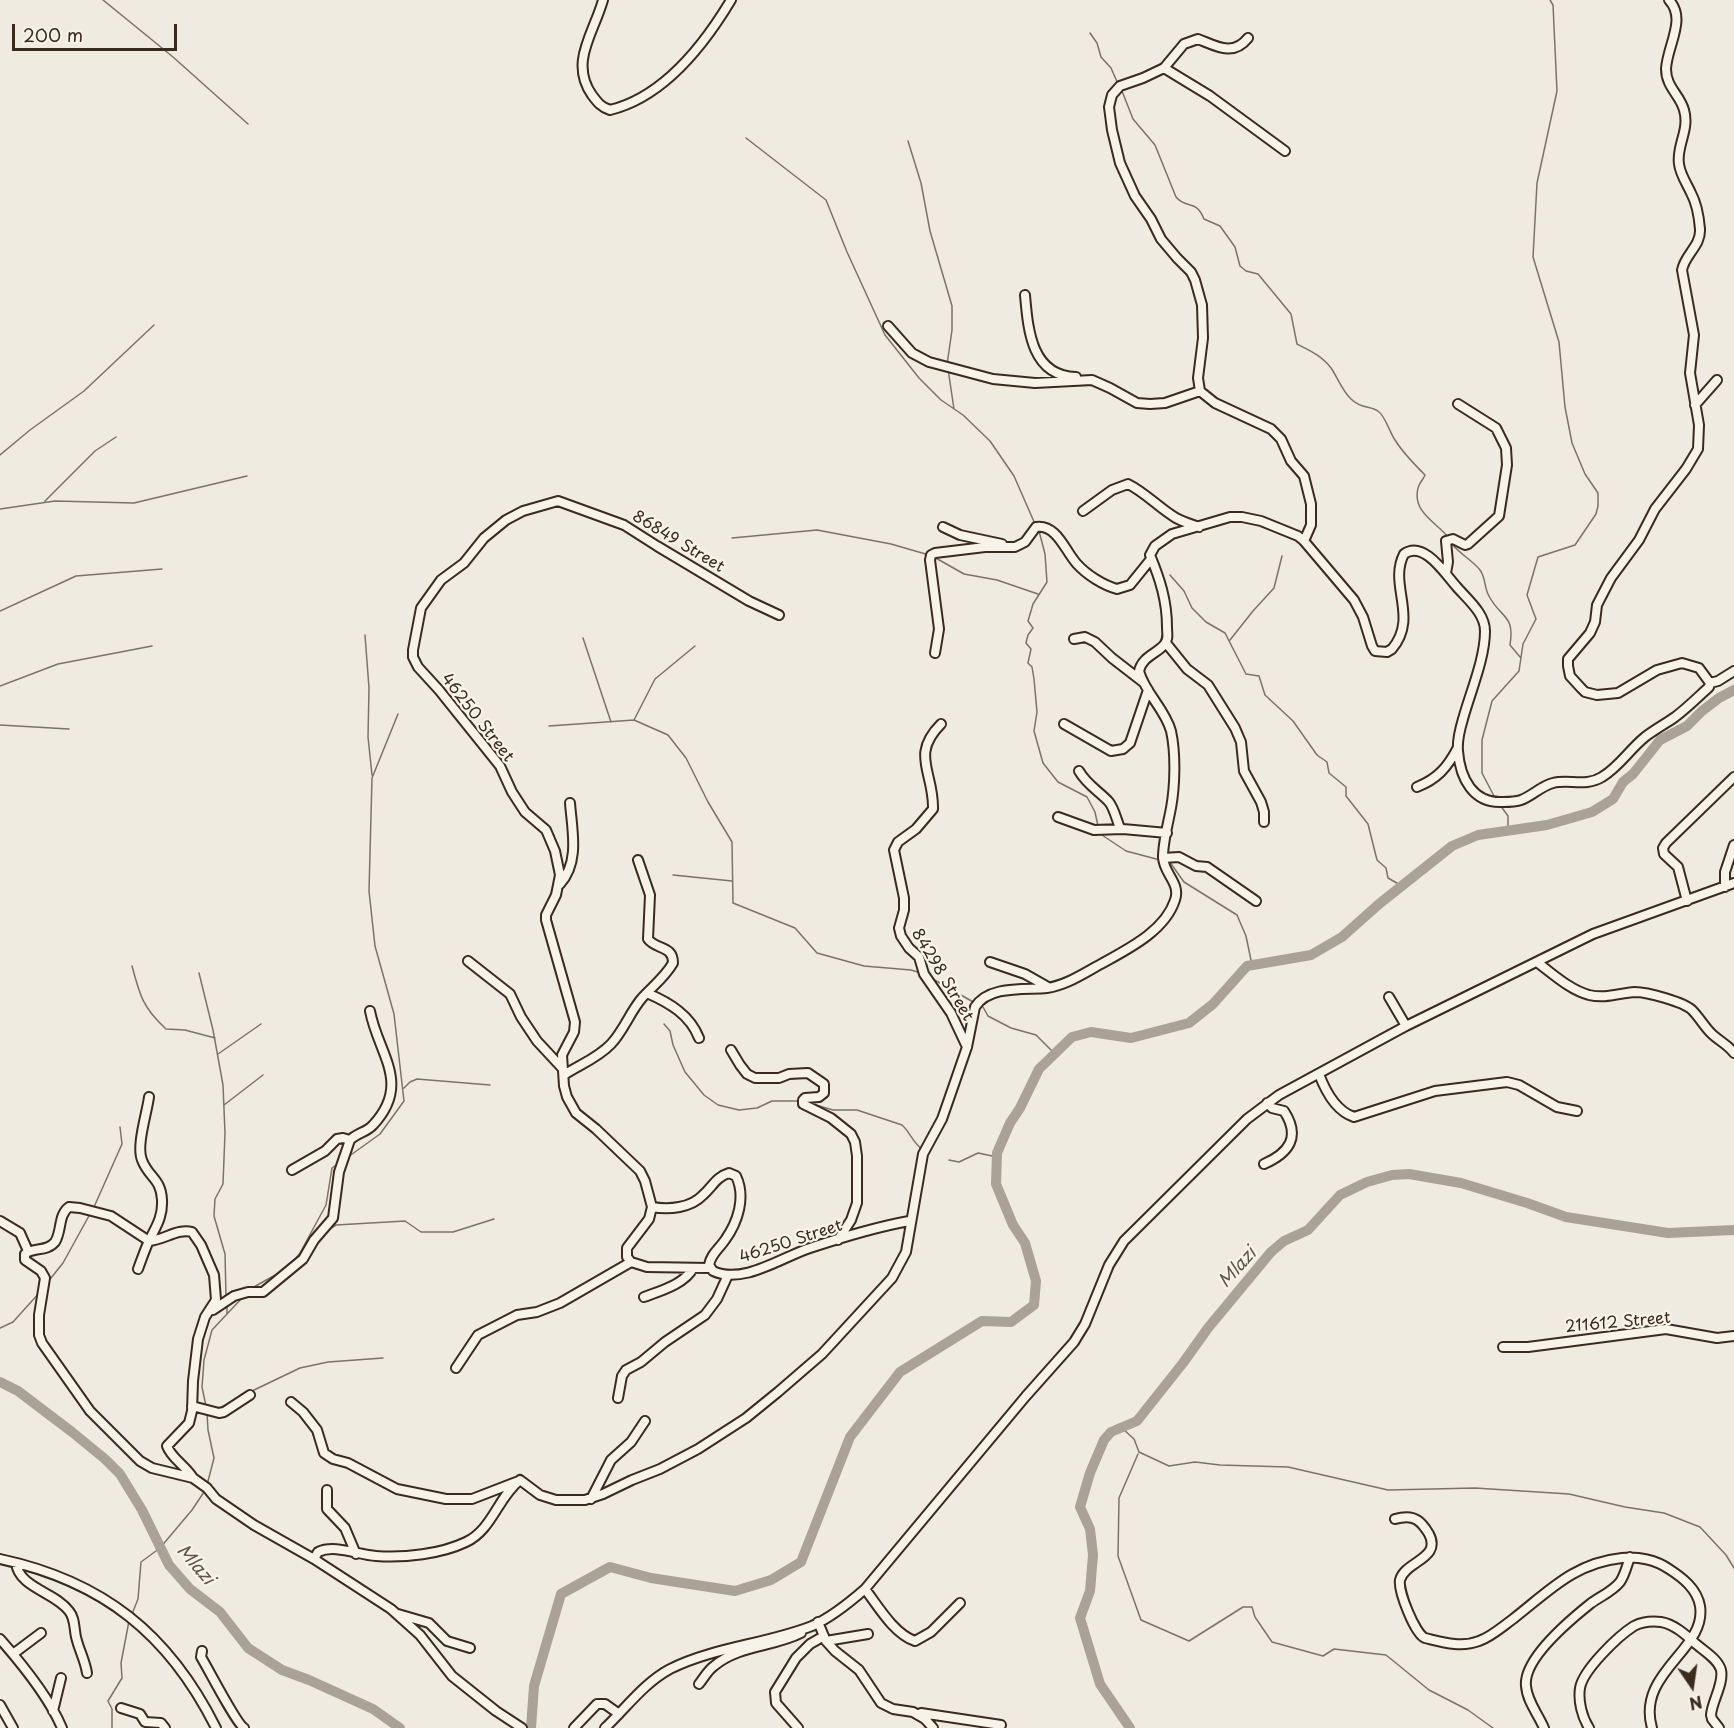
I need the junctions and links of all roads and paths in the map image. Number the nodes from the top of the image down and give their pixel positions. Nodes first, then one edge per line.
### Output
1 (603, 0) edge
2 (732, 0) edge
3 (1670, 0) edge
4 (1248, 38) dead end
5 (1164, 68) junction
6 (1285, 151) dead end
7 (1025, 296) dead end
8 (888, 326) dead end
9 (1092, 380) junction
10 (1717, 381) dead end
11 (1200, 391) junction
12 (1458, 404) dead end
13 (1695, 405) junction
14 (558, 501) joint
15 (1083, 512) dead end
16 (943, 527) dead end
17 (1200, 527) junction
18 (1304, 541) junction
19 (1016, 547) junction
20 (1151, 559) junction
21 (1446, 573) junction
22 (779, 615) dead end
23 (1074, 639) dead end
24 (1166, 644) junction
25 (935, 653) dead end
26 (1734, 671) edge
27 (1710, 682) junction
28 (1146, 687) junction
29 (941, 724) dead end
30 (1064, 724) dead end
31 (1457, 749) junction
32 (1079, 771) dead end
33 (1734, 777) edge
34 (1417, 787) dead end
35 (570, 803) dead end
36 (1058, 817) dead end
37 (1264, 822) dead end
38 (1123, 829) junction
39 (1167, 833) junction
40 (1734, 845) edge
41 (1163, 858) junction
42 (638, 861) dead end
43 (1734, 883) edge
44 (559, 885) junction
45 (1725, 887) junction
46 (1256, 901) dead end
47 (1687, 901) junction
48 (468, 961) dead end
49 (990, 962) dead end
50 (1538, 963) junction
51 (1049, 987) junction
52 (647, 993) junction
53 (1389, 997) dead end
54 (370, 1011) dead end
55 (1406, 1026) junction
56 (699, 1038) dead end
57 (967, 1047) junction
58 (731, 1050) dead end
59 (1734, 1053) edge
60 (564, 1072) junction
61 (1319, 1074) junction
62 (149, 1097) dead end
63 (1267, 1103) junction
64 (1577, 1111) dead end
65 (350, 1140) junction
66 (1264, 1164) dead end
67 (292, 1170) dead end
68 (652, 1207) junction
69 (0, 1221) edge
70 (909, 1221) junction
71 (838, 1240) junction
72 (149, 1241) junction
73 (28, 1251) junction
74 (630, 1262) junction
75 (693, 1268) junction
76 (710, 1268) junction
77 (138, 1269) dead end
78 (728, 1275) junction
79 (644, 1297) dead end
80 (205, 1317) junction
81 (1734, 1336) edge
82 (1503, 1347) dead end
83 (456, 1368) dead end
84 (250, 1395) dead end
85 (618, 1398) dead end
86 (291, 1402) dead end
87 (192, 1406) junction
88 (645, 1421) dead end
89 (193, 1478) junction
90 (518, 1482) junction
91 (327, 1490) dead end
92 (591, 1499) junction
93 (1395, 1519) dead end
94 (356, 1554) junction
95 (1630, 1557) junction
96 (0, 1559) edge
97 (314, 1559) junction
98 (16, 1563) junction
99 (865, 1589) junction
100 (960, 1603) dead end
101 (396, 1613) junction
102 (815, 1624) junction
103 (41, 1633) dead end
104 (868, 1634) dead end
105 (824, 1636) junction
106 (0, 1639) edge
107 (1691, 1640) junction
108 (470, 1648) dead end
109 (202, 1651) dead end
110 (13, 1654) junction
111 (87, 1673) dead end
112 (61, 1678) dead end
113 (699, 1684) dead end
114 (0, 1705) edge
115 (121, 1708) dead end
116 (53, 1711) junction
117 (619, 1714) junction
118 (918, 1715) junction
119 (1001, 1725) dead end
120 (164, 1726) edge
121 (794, 1727) edge
122 (13, 1728) edge
123 (62, 1728) edge
124 (216, 1728) edge
125 (244, 1728) edge
126 (522, 1728) edge
127 (574, 1728) edge
128 (605, 1728) edge
129 (933, 1728) edge
130 (1544, 1728) edge
131 (1589, 1728) edge
132 (1652, 1728) edge
133 (1719, 1728) edge

1 - 2 street
3 - 13 street
4 - 5 street
5 - 6 street
5 - 11 street
7 - 9 street
8 - 9 street
9 - 11 street
10 - 13 street
11 - 18 street
12 - 21 street
13 - 27 street
14 - 22 street, 86849 Street
14 - 44 street, 46250 Street
15 - 17 street
16 - 19 street
17 - 18 street
17 - 20 street
18 - 21 street
19 - 20 street
19 - 25 street
20 - 24 street
21 - 31 street
23 - 28 street
24 - 28 street
24 - 37 street
26 - 27 street
27 - 31 street
28 - 30 street
28 - 39 street
29 - 57 street, 84298 Street
31 - 34 street
32 - 38 street
33 - 47 street
35 - 44 street
36 - 38 street
38 - 39 street
39 - 41 street
40 - 45 street
41 - 46 street
41 - 51 street
42 - 52 street
43 - 45 street
44 - 60 street
45 - 47 street
47 - 50 street
48 - 60 street
49 - 51 street
50 - 55 street
50 - 59 street
51 - 57 street
52 - 56 street
52 - 60 street
53 - 55 street
54 - 65 street
55 - 61 street
57 - 70 street
58 - 71 street
60 - 68 street
61 - 63 street
61 - 64 street
62 - 72 street
63 - 66 street
63 - 99 street
65 - 67 street
65 - 80 street
68 - 74 street
68 - 76 street, 46250 Street
69 - 73 street
70 - 71 street, 46250 Street
70 - 92 street
71 - 78 street, 46250 Street
72 - 73 street
72 - 77 street
72 - 80 street
73 - 89 street
74 - 75 street
74 - 83 street
75 - 76 street
75 - 79 street
76 - 78 street, 46250 Street
78 - 85 street
80 - 87 street
81 - 82 street, 211612 Street
84 - 87 street
86 - 90 street
87 - 89 street
88 - 92 street
89 - 97 street
90 - 92 street
90 - 94 street
91 - 94 street
93 - 95 street
94 - 97 street
95 - 107 street
95 - 130 street
96 - 98 street
97 - 101 street
98 - 111 street
98 - 124 street
99 - 100 street
99 - 102 street
101 - 108 street
101 - 126 street
102 - 105 street
102 - 113 street
102 - 117 street
103 - 110 street
104 - 105 street
105 - 118 street
105 - 121 street
106 - 110 street
107 - 131 street
107 - 132 street
107 - 133 street
109 - 125 street
110 - 116 street
112 - 116 street
114 - 122 street
115 - 120 street
116 - 123 street
117 - 127 street
117 - 128 street
118 - 119 street
118 - 129 street

